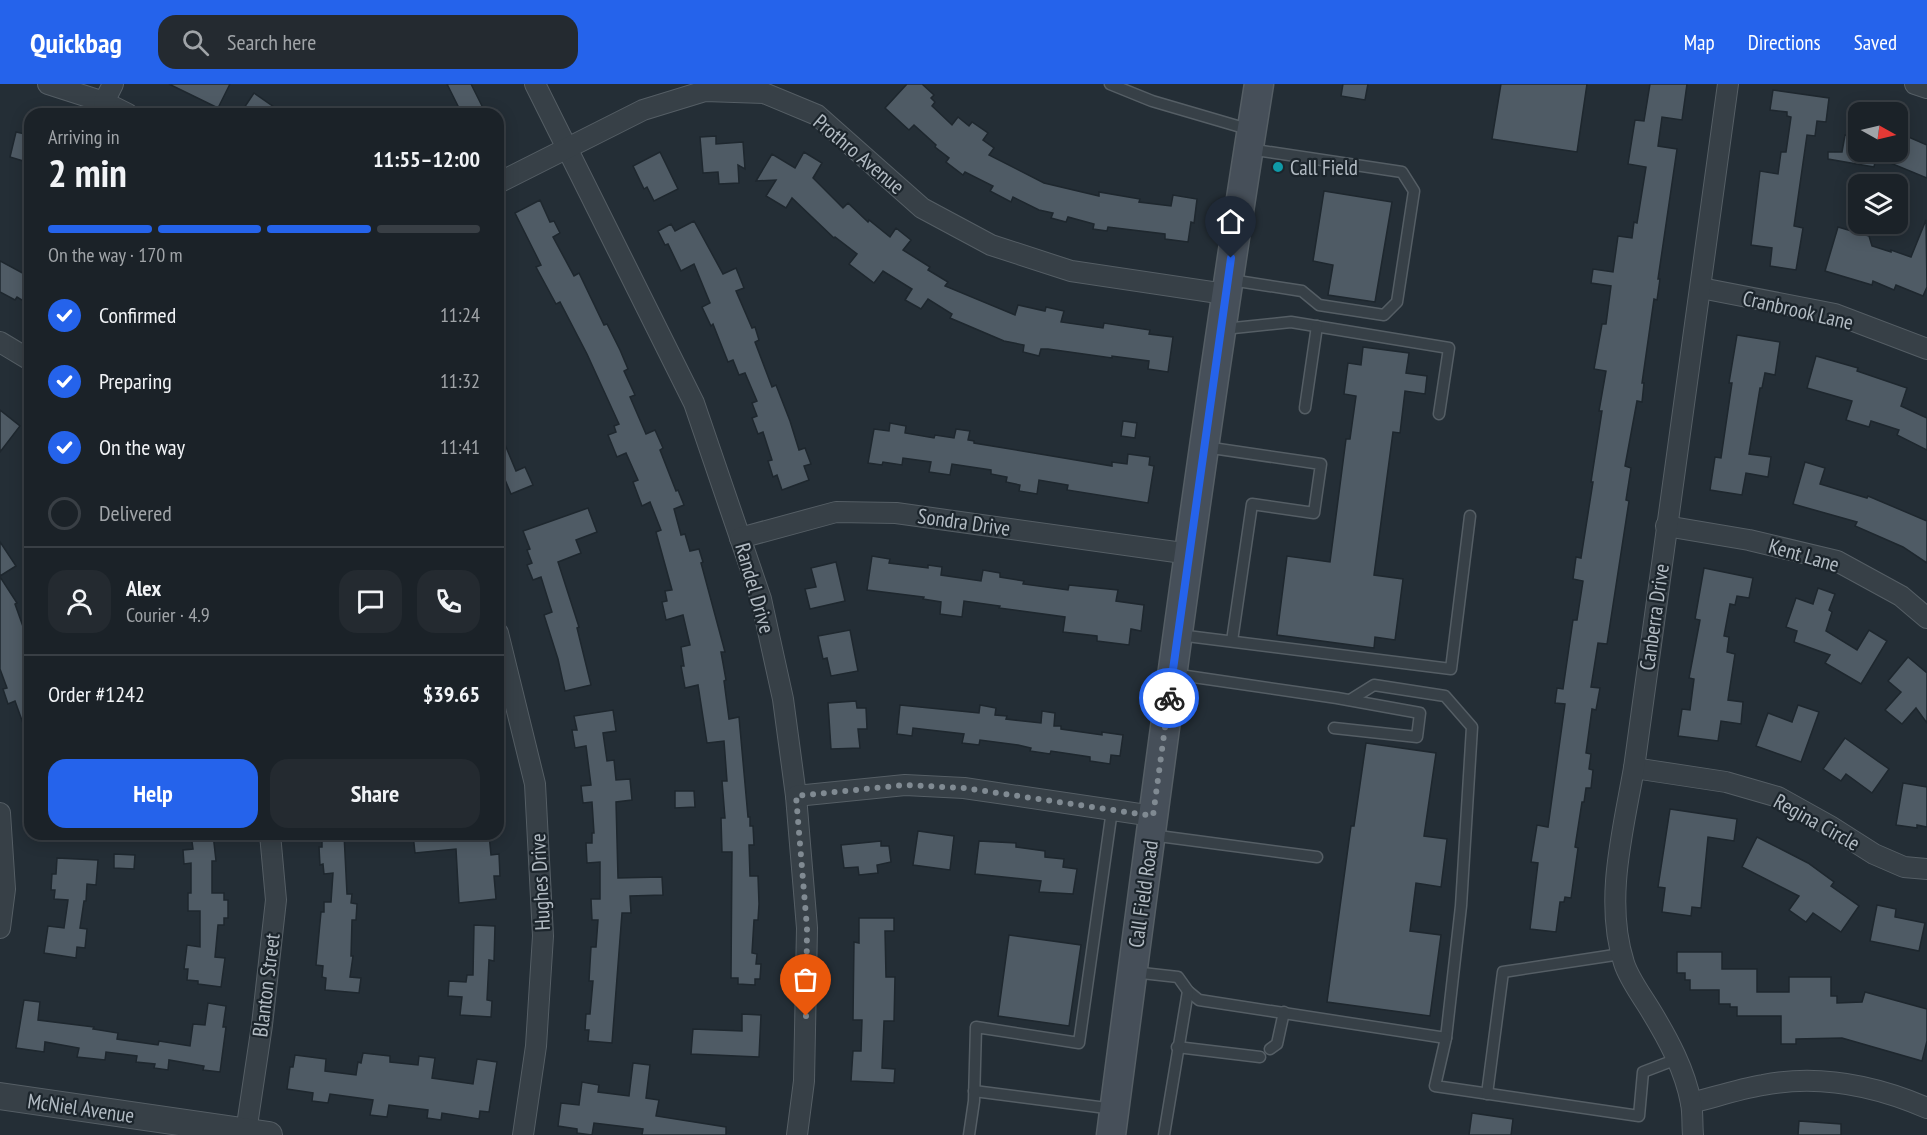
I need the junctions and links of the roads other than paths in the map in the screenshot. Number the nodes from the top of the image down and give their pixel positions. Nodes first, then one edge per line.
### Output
1 (48, 84) edge
2 (113, 84) edge
3 (535, 84) edge
4 (1110, 84) edge
5 (1259, 84) edge
6 (1728, 84) edge
7 (1915, 84) edge
8 (1927, 88) edge
9 (104, 102) junction
10 (116, 108) edge
11 (1250, 140) junction
12 (568, 149) junction
13 (504, 180) edge
14 (1227, 287) junction
15 (1701, 288) junction
16 (1317, 326) junction
17 (1221, 329) junction
18 (0, 342) edge
19 (1927, 349) edge
20 (24, 356) edge
21 (1305, 408) dead end
22 (1439, 414) dead end
23 (1204, 447) junction
24 (1470, 516) dead end
25 (1666, 526) junction
26 (740, 538) junction
27 (1190, 554) junction
28 (1927, 618) edge
29 (1178, 635) junction
30 (1232, 641) junction
31 (504, 657) edge
32 (1172, 674) junction
33 (1350, 700) junction
34 (1334, 728) dead end
35 (1634, 768) junction
36 (796, 796) junction
37 (1112, 810) junction
38 (0, 813) edge
39 (1152, 825) junction
40 (271, 840) edge
41 (1317, 857) dead end
42 (1927, 869) edge
43 (0, 928) edge
44 (1621, 954) junction
45 (1132, 972) junction
46 (1188, 991) junction
47 (1284, 1012) junction
48 (1446, 1038) junction
49 (1177, 1047) junction
50 (1270, 1049) dead end
51 (1260, 1057) dead end
52 (1677, 1059) junction
53 (974, 1091) junction
54 (1486, 1094) junction
55 (0, 1096) edge
56 (1691, 1103) junction
57 (1927, 1108) edge
58 (1115, 1127) edge
59 (254, 1134) edge
60 (523, 1135) edge
61 (797, 1135) edge
62 (969, 1135) edge
63 (1164, 1135) edge
64 (1693, 1135) edge

1 - 9 street
2 - 9 street
3 - 12 street, Randel Drive
4 - 11 lane
5 - 11 main road, Call Field Road
6 - 15 street, Canberra Drive
7 - 8 street
9 - 10 street
11 - 14 main road, Call Field Road
11 - 14 lane
12 - 13 street, Prothro Avenue
12 - 14 street, Prothro Avenue
12 - 26 street, Randel Drive
14 - 17 main road, Call Field Road
15 - 19 street, Cranbrook Lane
15 - 25 street, Canberra Drive
16 - 17 lane
16 - 21 lane
16 - 22 lane
17 - 23 main road, Call Field Road
18 - 20 street
23 - 27 main road, Call Field Road
23 - 30 lane
24 - 30 lane
25 - 28 street, Kent Lane
25 - 35 street, Canberra Drive
26 - 27 street, Sondra Drive
26 - 36 street, Randel Drive
27 - 29 main road, Call Field Road
29 - 30 lane
29 - 32 main road, Call Field Road
31 - 60 street, Hughes Drive
32 - 33 lane
32 - 39 main road, Call Field Road
33 - 34 lane
33 - 48 lane
35 - 42 street, Regina Circle
35 - 44 street, Canberra Drive
36 - 37 street
36 - 61 street, Randel Drive
37 - 39 street
37 - 53 lane
38 - 43 street
39 - 41 lane
39 - 45 main road, Call Field Road
40 - 59 street, Blanton Street
44 - 52 street, Canberra Drive
44 - 54 lane
45 - 46 lane
45 - 58 main road, Call Field Road
46 - 47 lane
46 - 49 lane
47 - 48 lane
47 - 50 lane
48 - 54 lane
49 - 51 lane
49 - 63 lane
52 - 54 lane
52 - 56 street, Canberra Drive
53 - 58 lane
53 - 62 lane
55 - 59 street, McNiel Avenue
56 - 57 street
56 - 64 street, Canberra Drive

